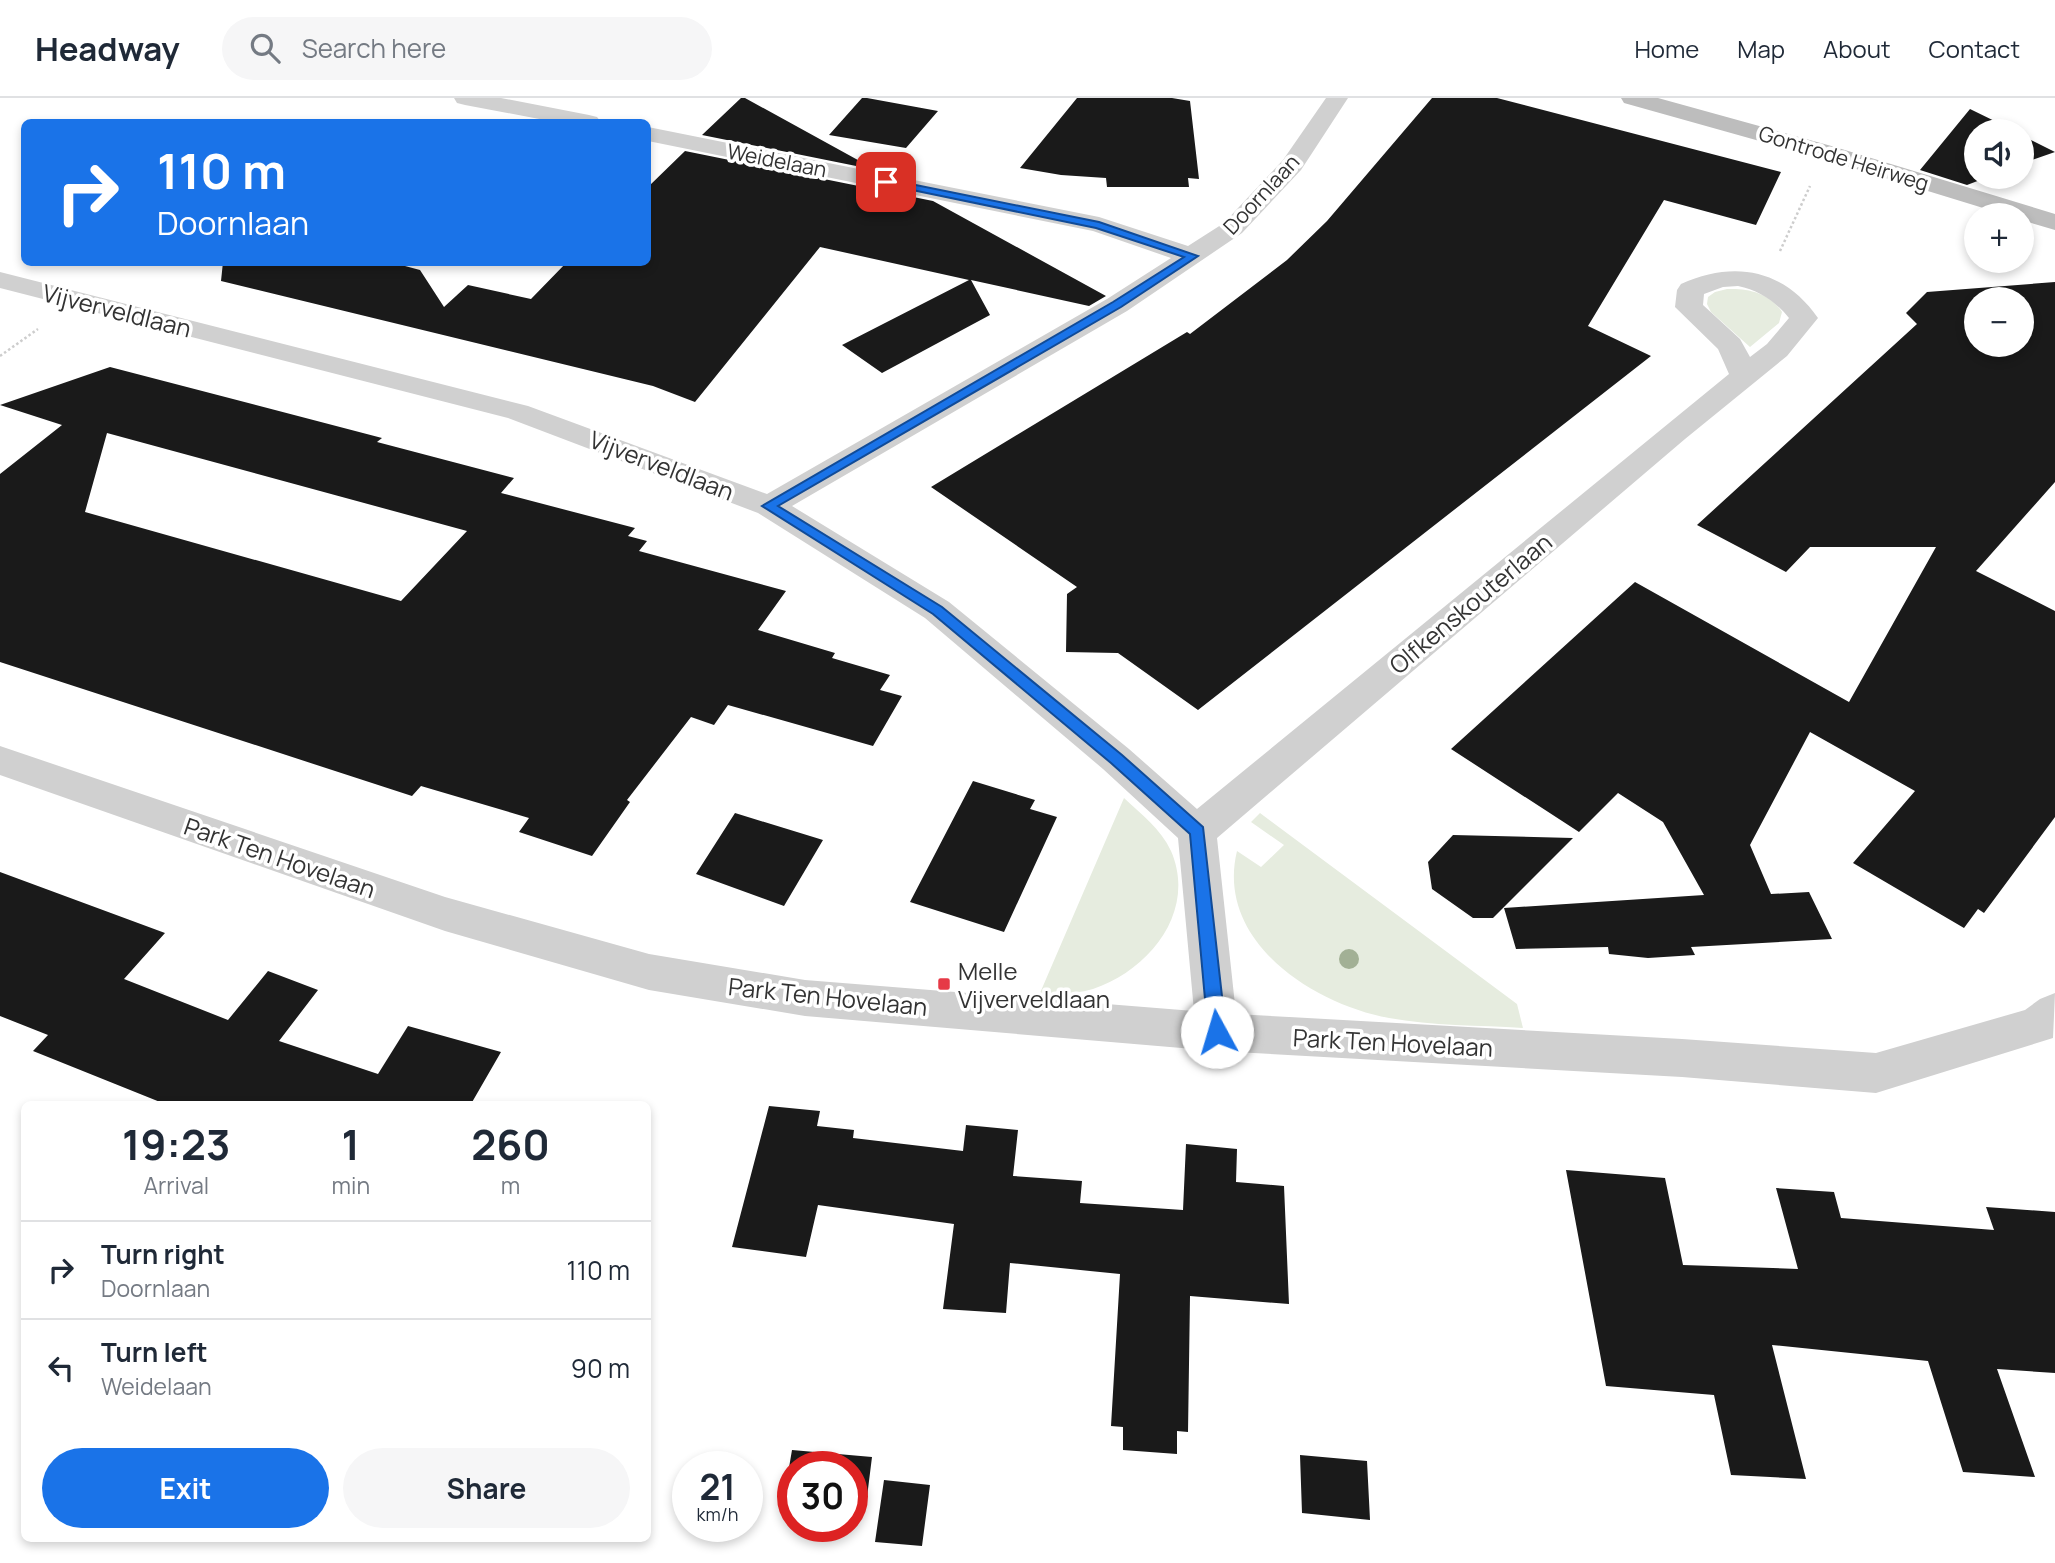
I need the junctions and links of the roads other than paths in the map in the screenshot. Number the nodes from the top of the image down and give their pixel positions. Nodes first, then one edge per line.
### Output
1 (465, 98) edge
2 (1337, 98) edge
3 (1632, 98) edge
4 (574, 119) edge
5 (651, 135) edge
6 (2055, 222) edge
7 (1192, 256) junction
8 (0, 280) edge
9 (1744, 375) junction
10 (769, 506) junction
11 (0, 760) edge
12 (1197, 832) junction
13 (2055, 1013) edge
14 (1217, 1032) junction

1 - 4 street
2 - 7 street, Doornlaan
3 - 6 street, Gontrode Heirweg
5 - 7 street, Weidelaan
7 - 10 street, Doornlaan
8 - 10 street, Vijverveldlaan
9 - 9 street, Olfkenskouterlaan
9 - 12 street, Olfkenskouterlaan
10 - 12 street, Vijverveldlaan
11 - 14 street, Park Ten Hovelaan
12 - 14 street
13 - 14 street, Park Ten Hovelaan

